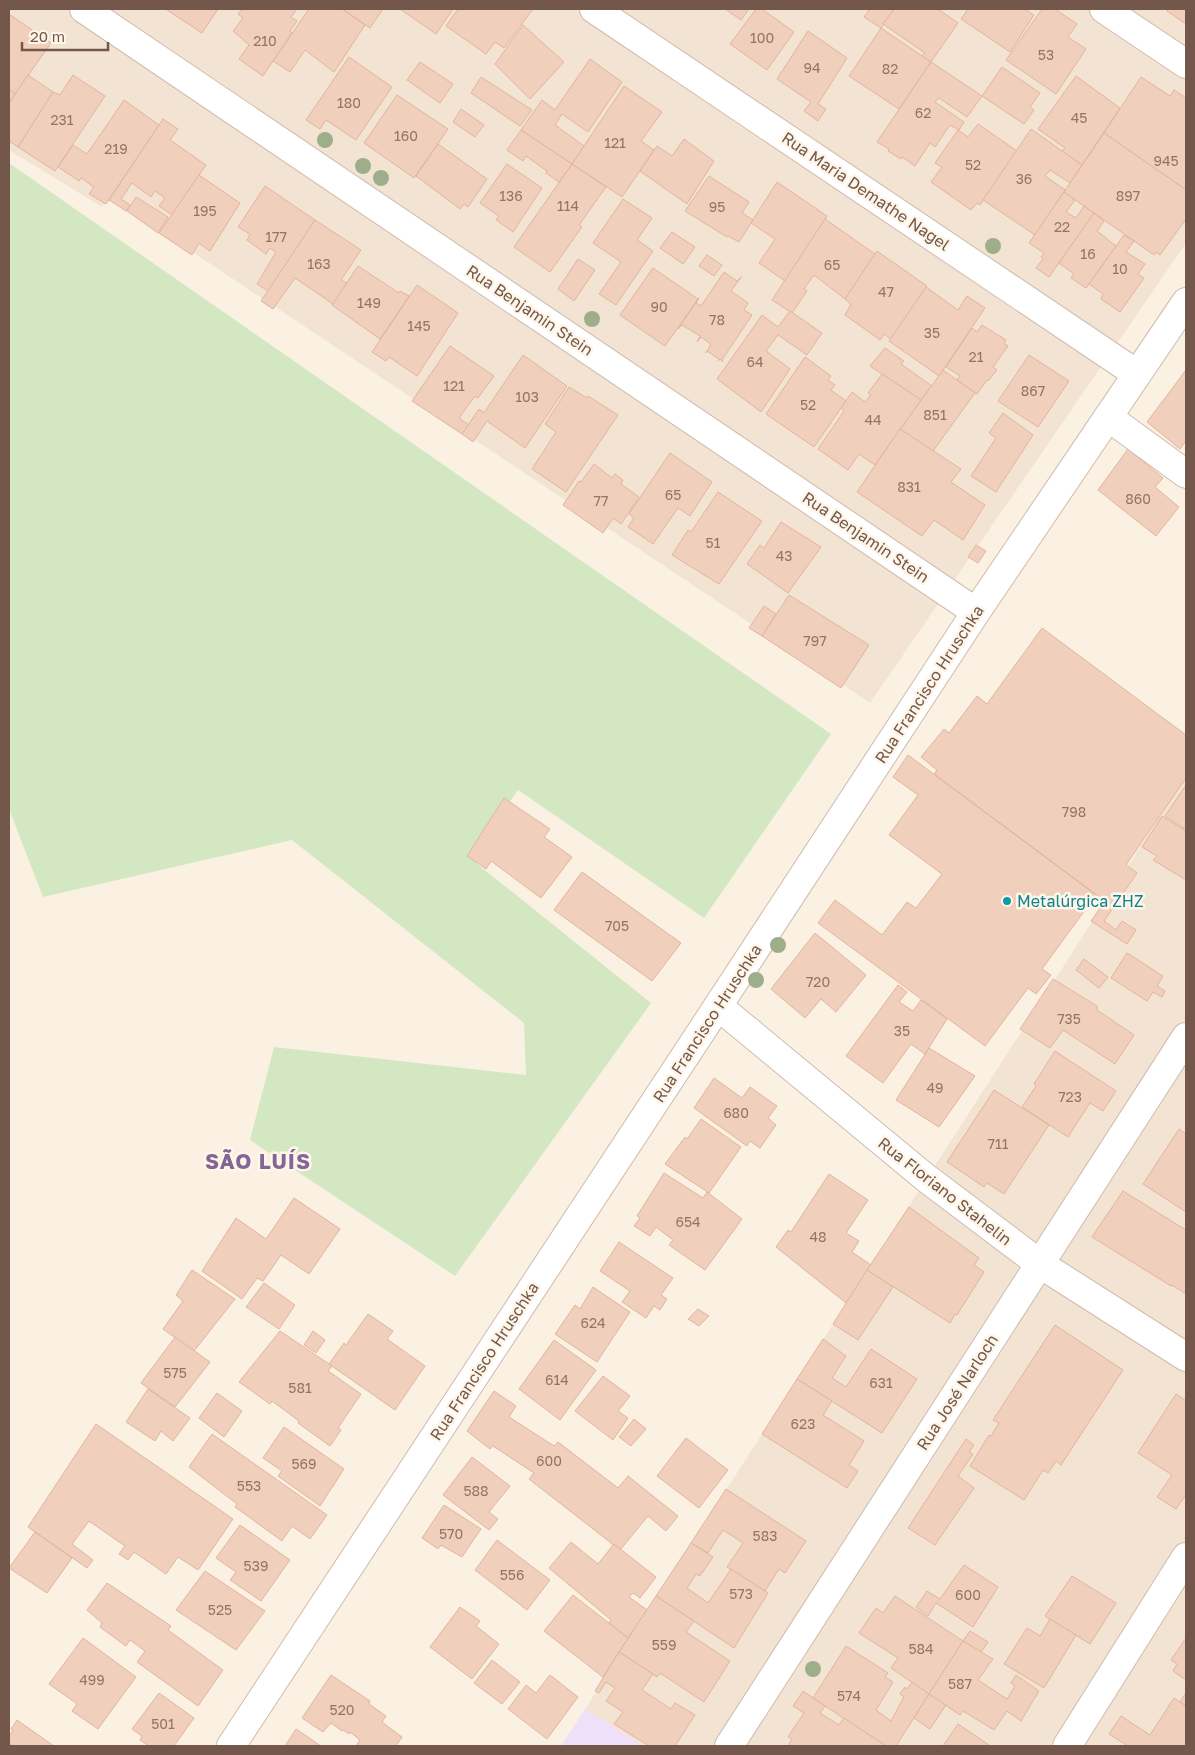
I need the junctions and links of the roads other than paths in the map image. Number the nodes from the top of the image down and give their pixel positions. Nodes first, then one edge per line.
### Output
1 (84, 9) edge
2 (594, 9) edge
3 (1104, 9) edge
4 (1186, 64) edge
5 (1186, 302) edge
6 (1137, 374) junction
7 (1108, 417) junction
8 (1186, 474) edge
9 (976, 612) junction
10 (718, 1006) junction
11 (1186, 1037) edge
12 (1040, 1264) junction
13 (1186, 1357) edge
14 (1186, 1557) edge
15 (231, 1746) edge
16 (729, 1746) edge
17 (1067, 1746) edge

1 - 9 street, Rua Benjamin Stein
2 - 6 street, Rua Maria Demathe Nagel
3 - 4 street
5 - 6 street, Rua Francisco Hruschka
6 - 7 street, Rua Francisco Hruschka
7 - 8 street
7 - 9 street, Rua Francisco Hruschka
9 - 10 street, Rua Francisco Hruschka
10 - 12 street, Rua Floriano Stahelin
10 - 15 street, Rua Francisco Hruschka
11 - 12 street, Rua José Narloch
12 - 13 street, Rua Floriano Stahelin
12 - 16 street, Rua José Narloch
14 - 17 street

